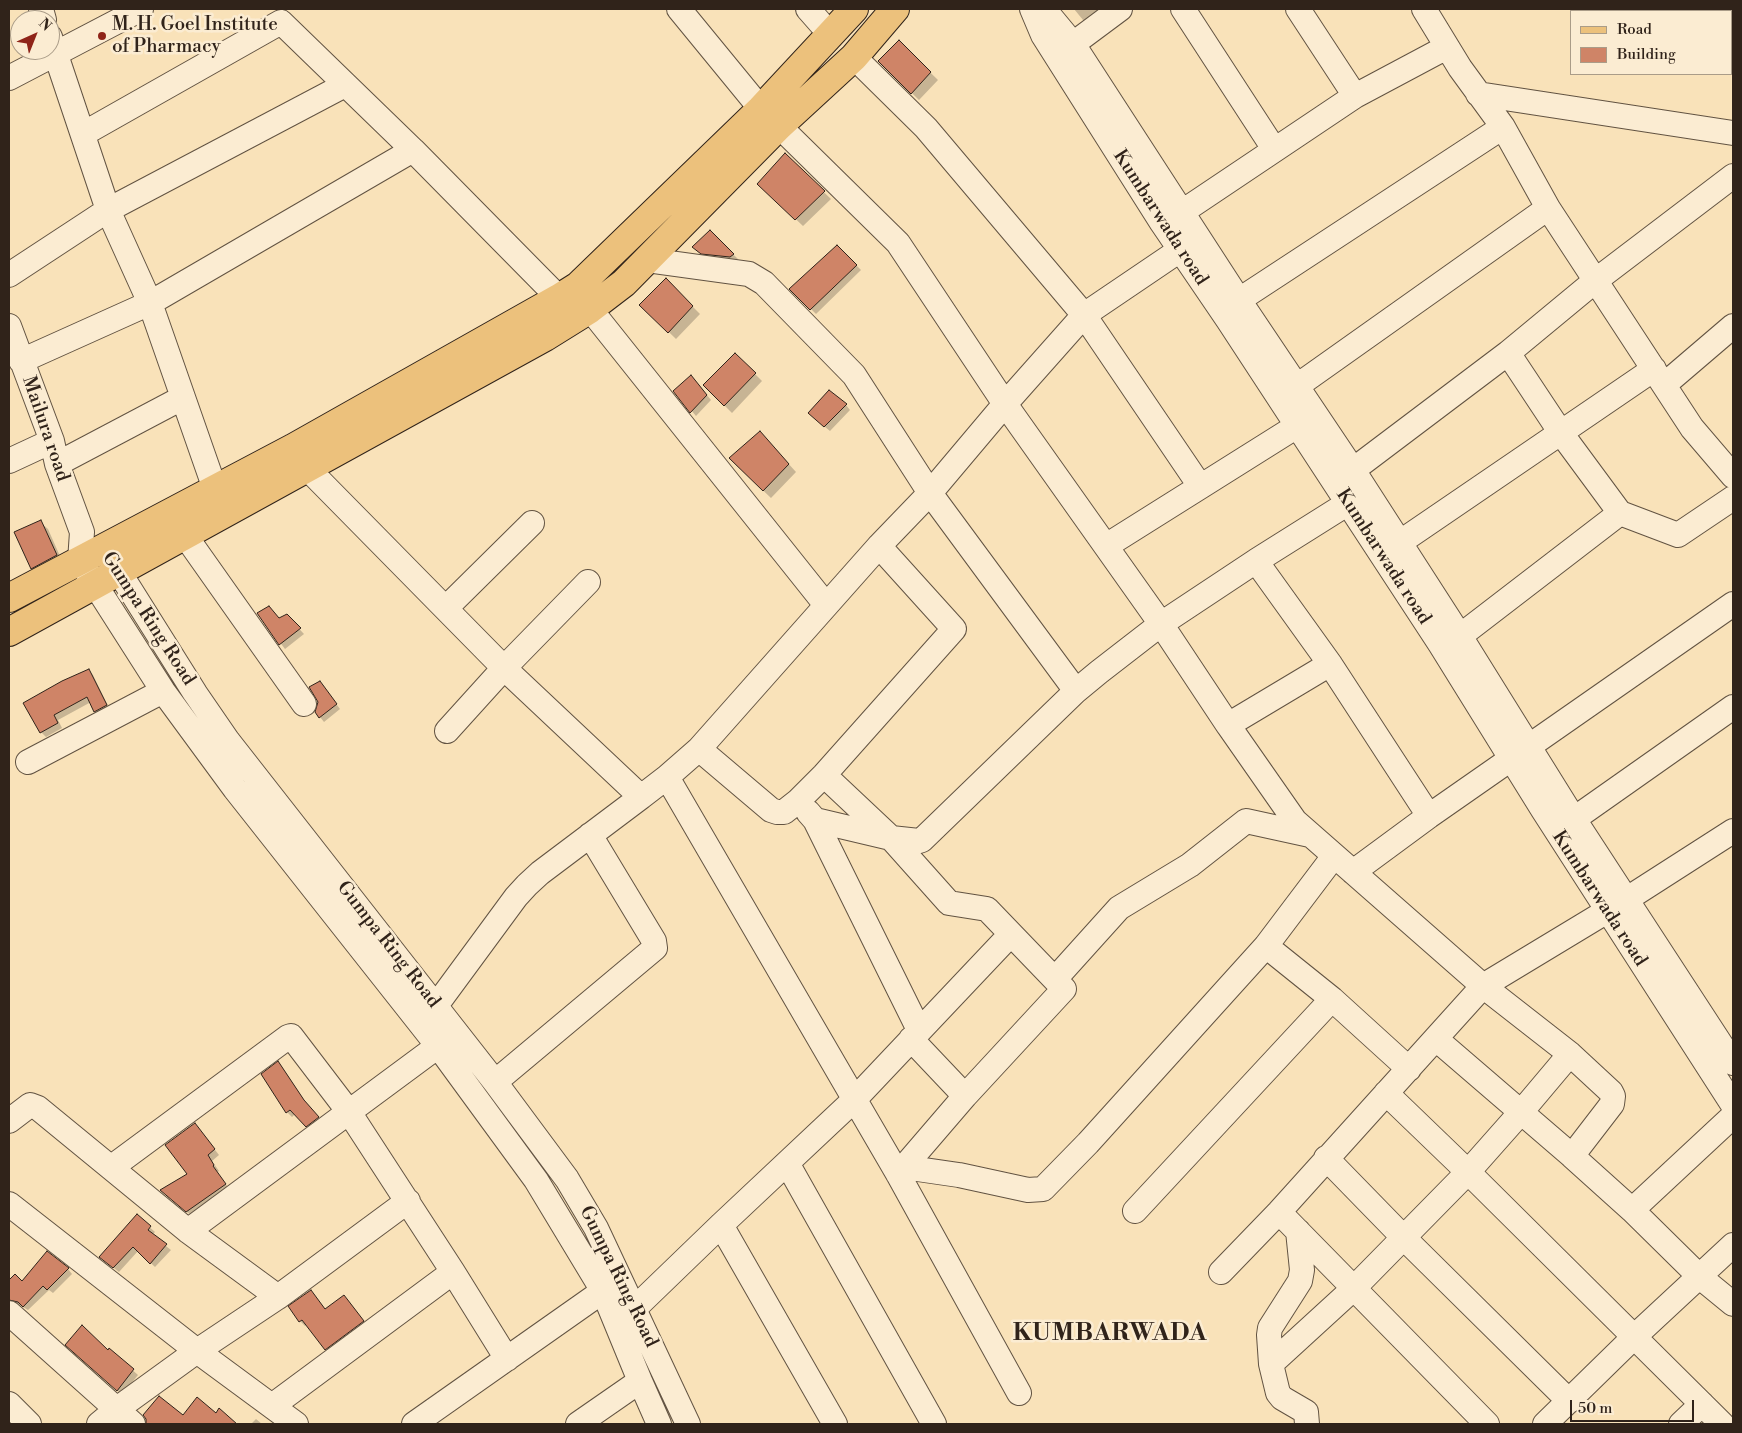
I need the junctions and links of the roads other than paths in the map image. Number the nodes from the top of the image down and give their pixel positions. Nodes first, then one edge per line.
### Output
1 (141, 9) edge
2 (679, 9) edge
3 (808, 9) edge
4 (854, 9) edge
5 (895, 9) edge
6 (1032, 9) edge
7 (1044, 9) edge
8 (1120, 9) edge
9 (1183, 9) edge
10 (1298, 9) edge
11 (1424, 9) edge
12 (830, 34) junction
13 (60, 42) edge
14 (1072, 44) junction
15 (1447, 47) junction
16 (854, 57) junction
17 (33, 60) edge
18 (58, 60) edge
19 (9, 78) edge
20 (345, 85) junction
21 (1478, 94) junction
22 (1355, 96) junction
23 (770, 117) junction
24 (1503, 127) junction
25 (1733, 133) edge
26 (83, 134) junction
27 (1274, 149) junction
28 (413, 150) junction
29 (1733, 176) edge
30 (1548, 208) junction
31 (108, 210) junction
32 (1182, 212) junction
33 (1180, 250) junction
34 (647, 260) junction
35 (9, 275) edge
36 (1596, 281) junction
37 (559, 298) junction
38 (1239, 300) junction
39 (150, 302) junction
40 (590, 310) junction
41 (1084, 315) junction
42 (9, 326) edge
43 (1733, 326) edge
44 (1508, 353) junction
45 (21, 361) junction
46 (1659, 377) junction
47 (1297, 386) junction
48 (182, 398) junction
49 (1005, 404) junction
50 (1297, 426) junction
51 (1561, 432) junction
52 (55, 452) junction
53 (1725, 452) edge
54 (9, 461) edge
55 (307, 468) junction
56 (1353, 470) junction
57 (1733, 476) edge
58 (1200, 486) junction
59 (215, 489) junction
60 (930, 493) junction
61 (1357, 497) junction
62 (1733, 498) edge
63 (1620, 513) junction
64 (532, 523) dead end
65 (82, 532) junction
66 (184, 534) junction
67 (1399, 544) junction
68 (879, 546) junction
69 (1106, 546) junction
70 (104, 548) junction
71 (80, 561) junction
72 (1256, 561) junction
73 (107, 577) junction
74 (588, 582) dead end
75 (9, 598) edge
76 (1733, 604) edge
77 (826, 605) junction
78 (446, 608) junction
79 (1161, 624) junction
80 (9, 632) edge
81 (1460, 636) junction
82 (1330, 664) junction
83 (504, 668) junction
84 (163, 691) junction
85 (1076, 691) junction
86 (304, 704) dead end
87 (1733, 707) edge
88 (1228, 725) junction
89 (447, 731) dead end
90 (699, 749) junction
91 (1520, 752) junction
92 (28, 762) dead end
93 (824, 774) junction
94 (667, 776) junction
95 (641, 797) junction
96 (798, 802) junction
97 (1429, 816) junction
98 (1574, 819) junction
99 (814, 820) junction
100 (1732, 834) edge
101 (590, 835) junction
102 (1310, 835) junction
103 (891, 838) junction
104 (1334, 856) junction
105 (1353, 872) junction
106 (1617, 905) junction
107 (1011, 934) junction
108 (1266, 946) junction
109 (1055, 979) junction
110 (1483, 986) junction
111 (1332, 999) junction
112 (435, 1007) junction
113 (915, 1034) junction
114 (1436, 1039) junction
115 (438, 1046) junction
116 (1570, 1054) junction
117 (1733, 1063) edge
118 (1409, 1069) junction
119 (495, 1082) junction
120 (1386, 1094) junction
121 (965, 1096) junction
122 (854, 1100) junction
123 (1733, 1105) edge
124 (1522, 1111) junction
125 (349, 1112) junction
126 (1733, 1116) edge
127 (9, 1121) edge
128 (1572, 1156) junction
129 (1326, 1158) junction
130 (787, 1163) junction
131 (112, 1167) junction
132 (901, 1170) junction
133 (1468, 1172) junction
134 (408, 1201) junction
135 (9, 1204) edge
136 (1632, 1210) junction
137 (1135, 1211) dead end
138 (1279, 1212) junction
139 (721, 1225) junction
140 (188, 1230) junction
141 (1298, 1231) junction
142 (1404, 1238) junction
143 (1733, 1245) edge
144 (453, 1272) junction
145 (1221, 1272) dead end
146 (1700, 1277) junction
147 (1353, 1289) junction
148 (603, 1291) junction
149 (278, 1297) junction
150 (1733, 1304) edge
151 (635, 1308) junction
152 (9, 1313) edge
153 (1634, 1337) junction
154 (197, 1351) junction
155 (507, 1359) junction
156 (1271, 1364) junction
157 (640, 1381) junction
158 (1019, 1393) dead end
159 (1569, 1401) junction
160 (9, 1404) edge
161 (1702, 1404) junction
162 (272, 1406) junction
163 (125, 1417) edge
164 (29, 1424) edge
165 (99, 1424) edge
166 (296, 1424) edge
167 (414, 1424) edge
168 (578, 1424) edge
169 (659, 1424) edge
170 (688, 1424) edge
171 (834, 1424) edge
172 (934, 1424) edge
173 (1308, 1424) edge
174 (1487, 1424) edge
175 (1545, 1424) edge
176 (1680, 1424) edge
177 (1722, 1424) edge

1 - 13 street
2 - 23 street
3 - 12 street
4 - 12 main road
5 - 16 main road
6 - 33 street, Kumbarwada road
7 - 14 street, Kumbarwada road
8 - 14 street
9 - 27 street
10 - 22 street
11 - 15 street
12 - 23 main road
14 - 32 street, Kumbarwada road
15 - 21 street
15 - 22 street
16 - 23 main road
16 - 41 street
17 - 19 street
18 - 26 street
20 - 26 street
20 - 28 street
20 - 31 street
21 - 24 street
21 - 25 street
22 - 27 street
23 - 34 main road
23 - 37 main road
23 - 49 street
24 - 30 street
24 - 38 street
26 - 31 street
27 - 32 street
28 - 37 street
28 - 39 street
29 - 36 street
30 - 36 street
30 - 47 street
31 - 35 street
31 - 39 street
32 - 38 street, Kumbarwada road
33 - 41 street
33 - 50 street, Kumbarwada road
34 - 40 main road
34 - 60 street
36 - 44 street
36 - 46 street
37 - 59 main road
38 - 47 street, Kumbarwada road
39 - 45 street
39 - 48 street
40 - 55 main road
40 - 77 street
41 - 49 street
41 - 58 street
42 - 45 street, Mailura road
43 - 46 street
44 - 51 street
44 - 56 street
45 - 52 street, Mailura road
46 - 51 street
46 - 53 street
47 - 56 street, Kumbarwada road
48 - 52 street
48 - 59 street
49 - 60 street
49 - 69 street
50 - 58 street
50 - 61 street, Kumbarwada road
51 - 63 street
51 - 67 street
52 - 54 street
52 - 65 street, Mailura road
53 - 57 street
55 - 66 main road
55 - 78 street
56 - 61 street, Kumbarwada road
58 - 69 street
59 - 70 main road
60 - 68 street
60 - 85 street
61 - 67 street, Kumbarwada road
61 - 72 street
61 - 91 street, Kumbarwada road
62 - 63 street
63 - 81 street
64 - 78 street
65 - 70 street, Gumpa Ring Road
65 - 71 street, Gumpa Ring Road
66 - 73 main road
66 - 86 street
67 - 81 street, Kumbarwada road
68 - 77 street
68 - 93 street
69 - 79 street
70 - 71 main road
70 - 73 street, Gumpa Ring Road
71 - 73 street, Gumpa Ring Road
71 - 75 main road
72 - 79 street
72 - 82 street
73 - 80 main road
73 - 84 street, Gumpa Ring Road
73 - 112 street, Gumpa Ring Road
74 - 83 street
76 - 91 street
77 - 90 street
78 - 83 street
79 - 85 street
79 - 88 street
81 - 91 street, Kumbarwada road
82 - 88 street
82 - 97 street
83 - 89 street
83 - 95 street
84 - 92 street
84 - 115 street, Gumpa Ring Road
85 - 103 street
87 - 98 street
88 - 102 street
90 - 94 street
90 - 96 street
91 - 97 street
91 - 98 street, Kumbarwada road
91 - 106 street, Kumbarwada road
93 - 96 street
93 - 103 street
94 - 95 street
94 - 122 street
95 - 101 street
96 - 99 street
97 - 105 street
98 - 106 street, Kumbarwada road
99 - 103 street
99 - 113 street
100 - 106 street
101 - 112 street
101 - 119 street
102 - 104 street
102 - 109 street
103 - 107 street
104 - 105 street
104 - 108 street
105 - 110 street
106 - 110 street
106 - 117 street, Kumbarwada road
106 - 123 street, Kumbarwada road
107 - 109 street
107 - 113 street
108 - 111 street
108 - 132 street
109 - 121 street
110 - 114 street
110 - 116 street
111 - 118 street
111 - 137 street
112 - 119 street, Gumpa Ring Road
113 - 121 street
113 - 122 street
114 - 118 street
114 - 124 street
115 - 125 street
115 - 148 street, Gumpa Ring Road
116 - 124 street
116 - 128 street
118 - 120 street
119 - 151 street, Gumpa Ring Road
120 - 129 street
120 - 133 street
121 - 132 street
122 - 130 street
122 - 132 street
124 - 128 street
124 - 133 street
125 - 131 street
125 - 134 street
125 - 140 street
126 - 136 street
127 - 131 street
128 - 136 street
129 - 138 street
129 - 142 street
130 - 139 street
130 - 172 street
131 - 140 street
132 - 158 street
133 - 142 street
133 - 153 street
134 - 144 street
134 - 149 street
135 - 154 street
136 - 146 street
138 - 141 street
138 - 145 street
139 - 151 street
139 - 171 street
140 - 149 street
141 - 147 street
141 - 156 street
142 - 147 street
142 - 159 street
143 - 146 street
144 - 155 street
144 - 162 street
146 - 150 street
146 - 153 street
147 - 156 street
147 - 174 street
148 - 155 street
148 - 157 street, Gumpa Ring Road
149 - 154 street
151 - 170 street, Gumpa Ring Road
152 - 163 street
153 - 159 street
153 - 161 street
154 - 162 street
154 - 163 street
155 - 167 street
156 - 173 street
157 - 168 street
157 - 169 street, Gumpa Ring Road
159 - 175 street
160 - 164 street
161 - 176 street
161 - 177 street
162 - 166 street
163 - 165 street

